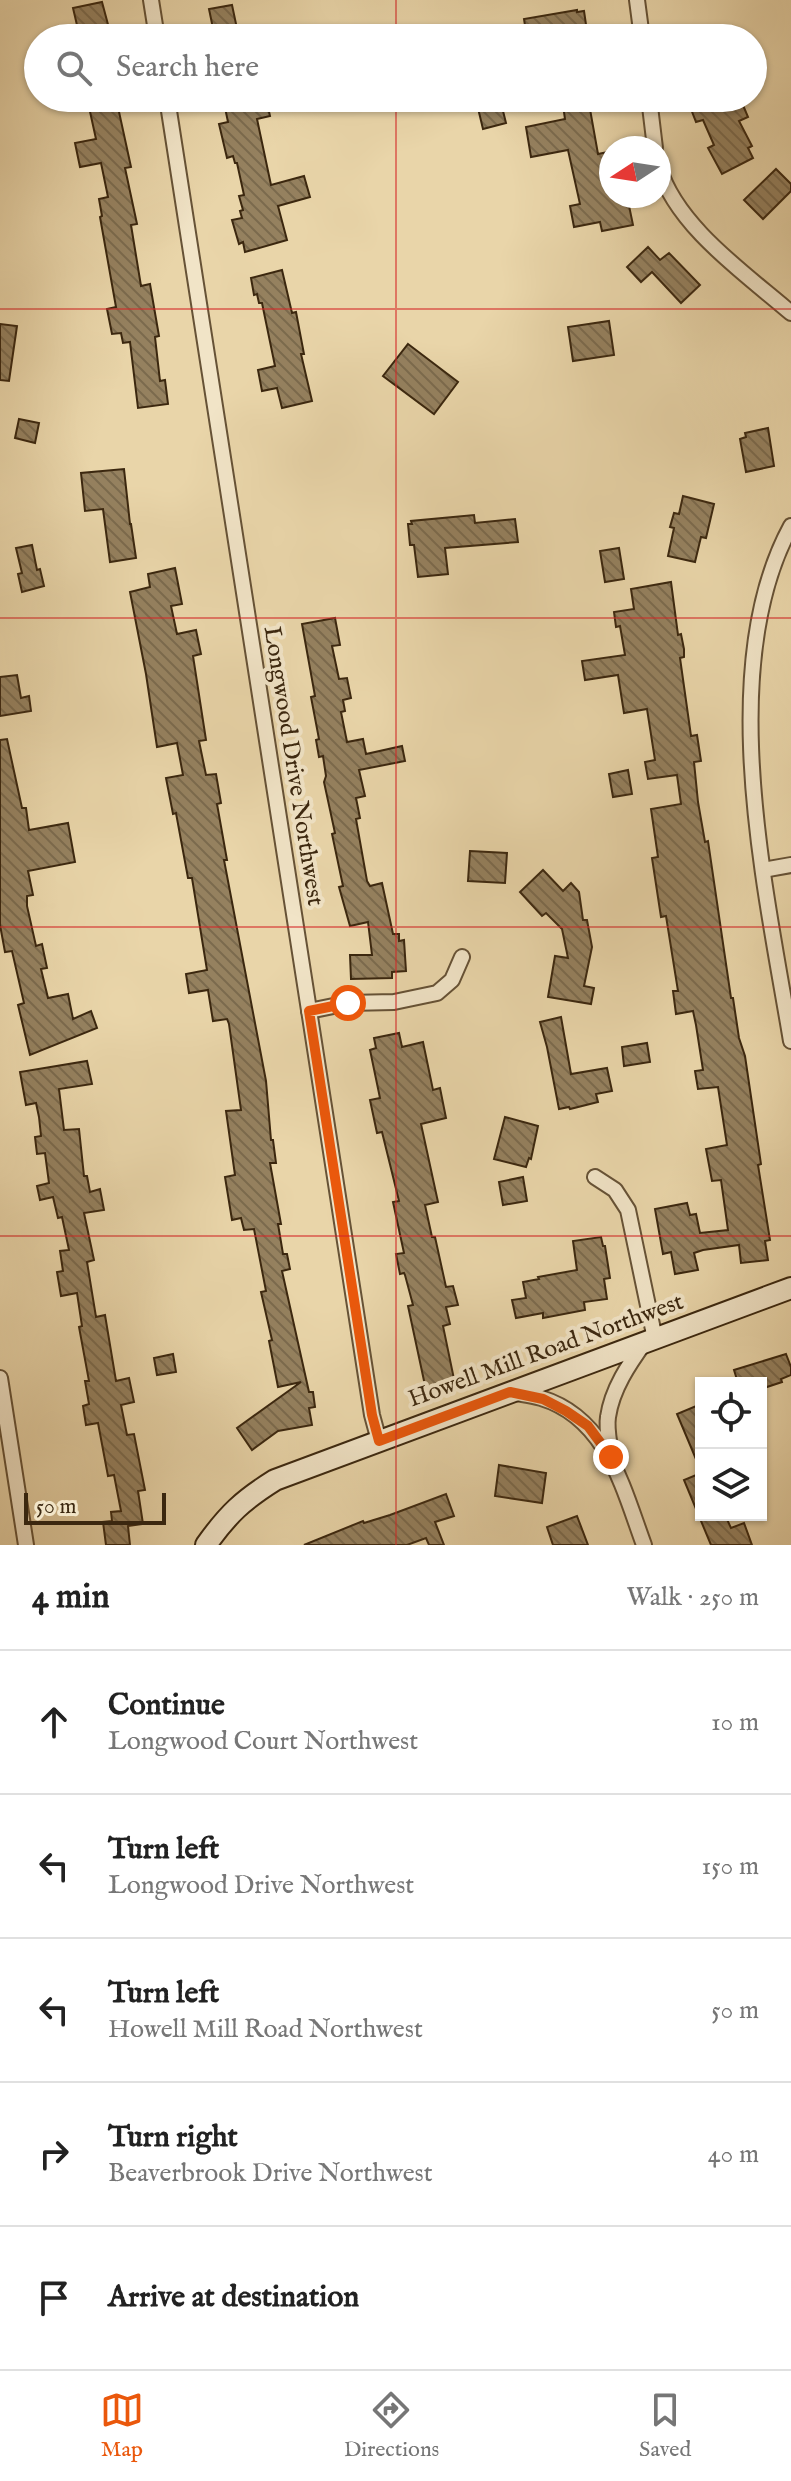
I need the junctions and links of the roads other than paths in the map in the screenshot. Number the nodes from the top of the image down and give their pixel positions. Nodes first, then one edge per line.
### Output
1 (151, 0) edge
2 (637, 0) edge
3 (155, 24) edge
4 (640, 24) edge
5 (169, 112) edge
6 (651, 112) edge
7 (654, 136) edge
8 (671, 193) edge
9 (791, 313) edge
10 (791, 526) edge
11 (791, 865) edge
12 (763, 870) junction
13 (462, 957) dead end
14 (309, 1011) junction
15 (791, 1041) edge
16 (595, 1177) dead end
17 (791, 1288) edge
18 (650, 1340) junction
19 (0, 1378) edge
20 (510, 1392) junction
21 (379, 1441) junction
22 (611, 1457) junction
23 (26, 1545) edge
24 (206, 1545) edge
25 (644, 1545) edge

1 - 3 street
2 - 4 street
5 - 14 street, Longwood Drive Northwest
6 - 7 street
8 - 9 street
10 - 12 street
11 - 12 street
12 - 15 street
13 - 14 street
14 - 21 street, Longwood Drive Northwest
16 - 18 street
17 - 18 main road, Howell Mill Road Northwest
18 - 20 main road, Howell Mill Road Northwest
18 - 22 street
19 - 23 street
20 - 21 main road, Howell Mill Road Northwest
20 - 22 street
21 - 24 main road, Howell Mill Road Northwest
22 - 25 street

